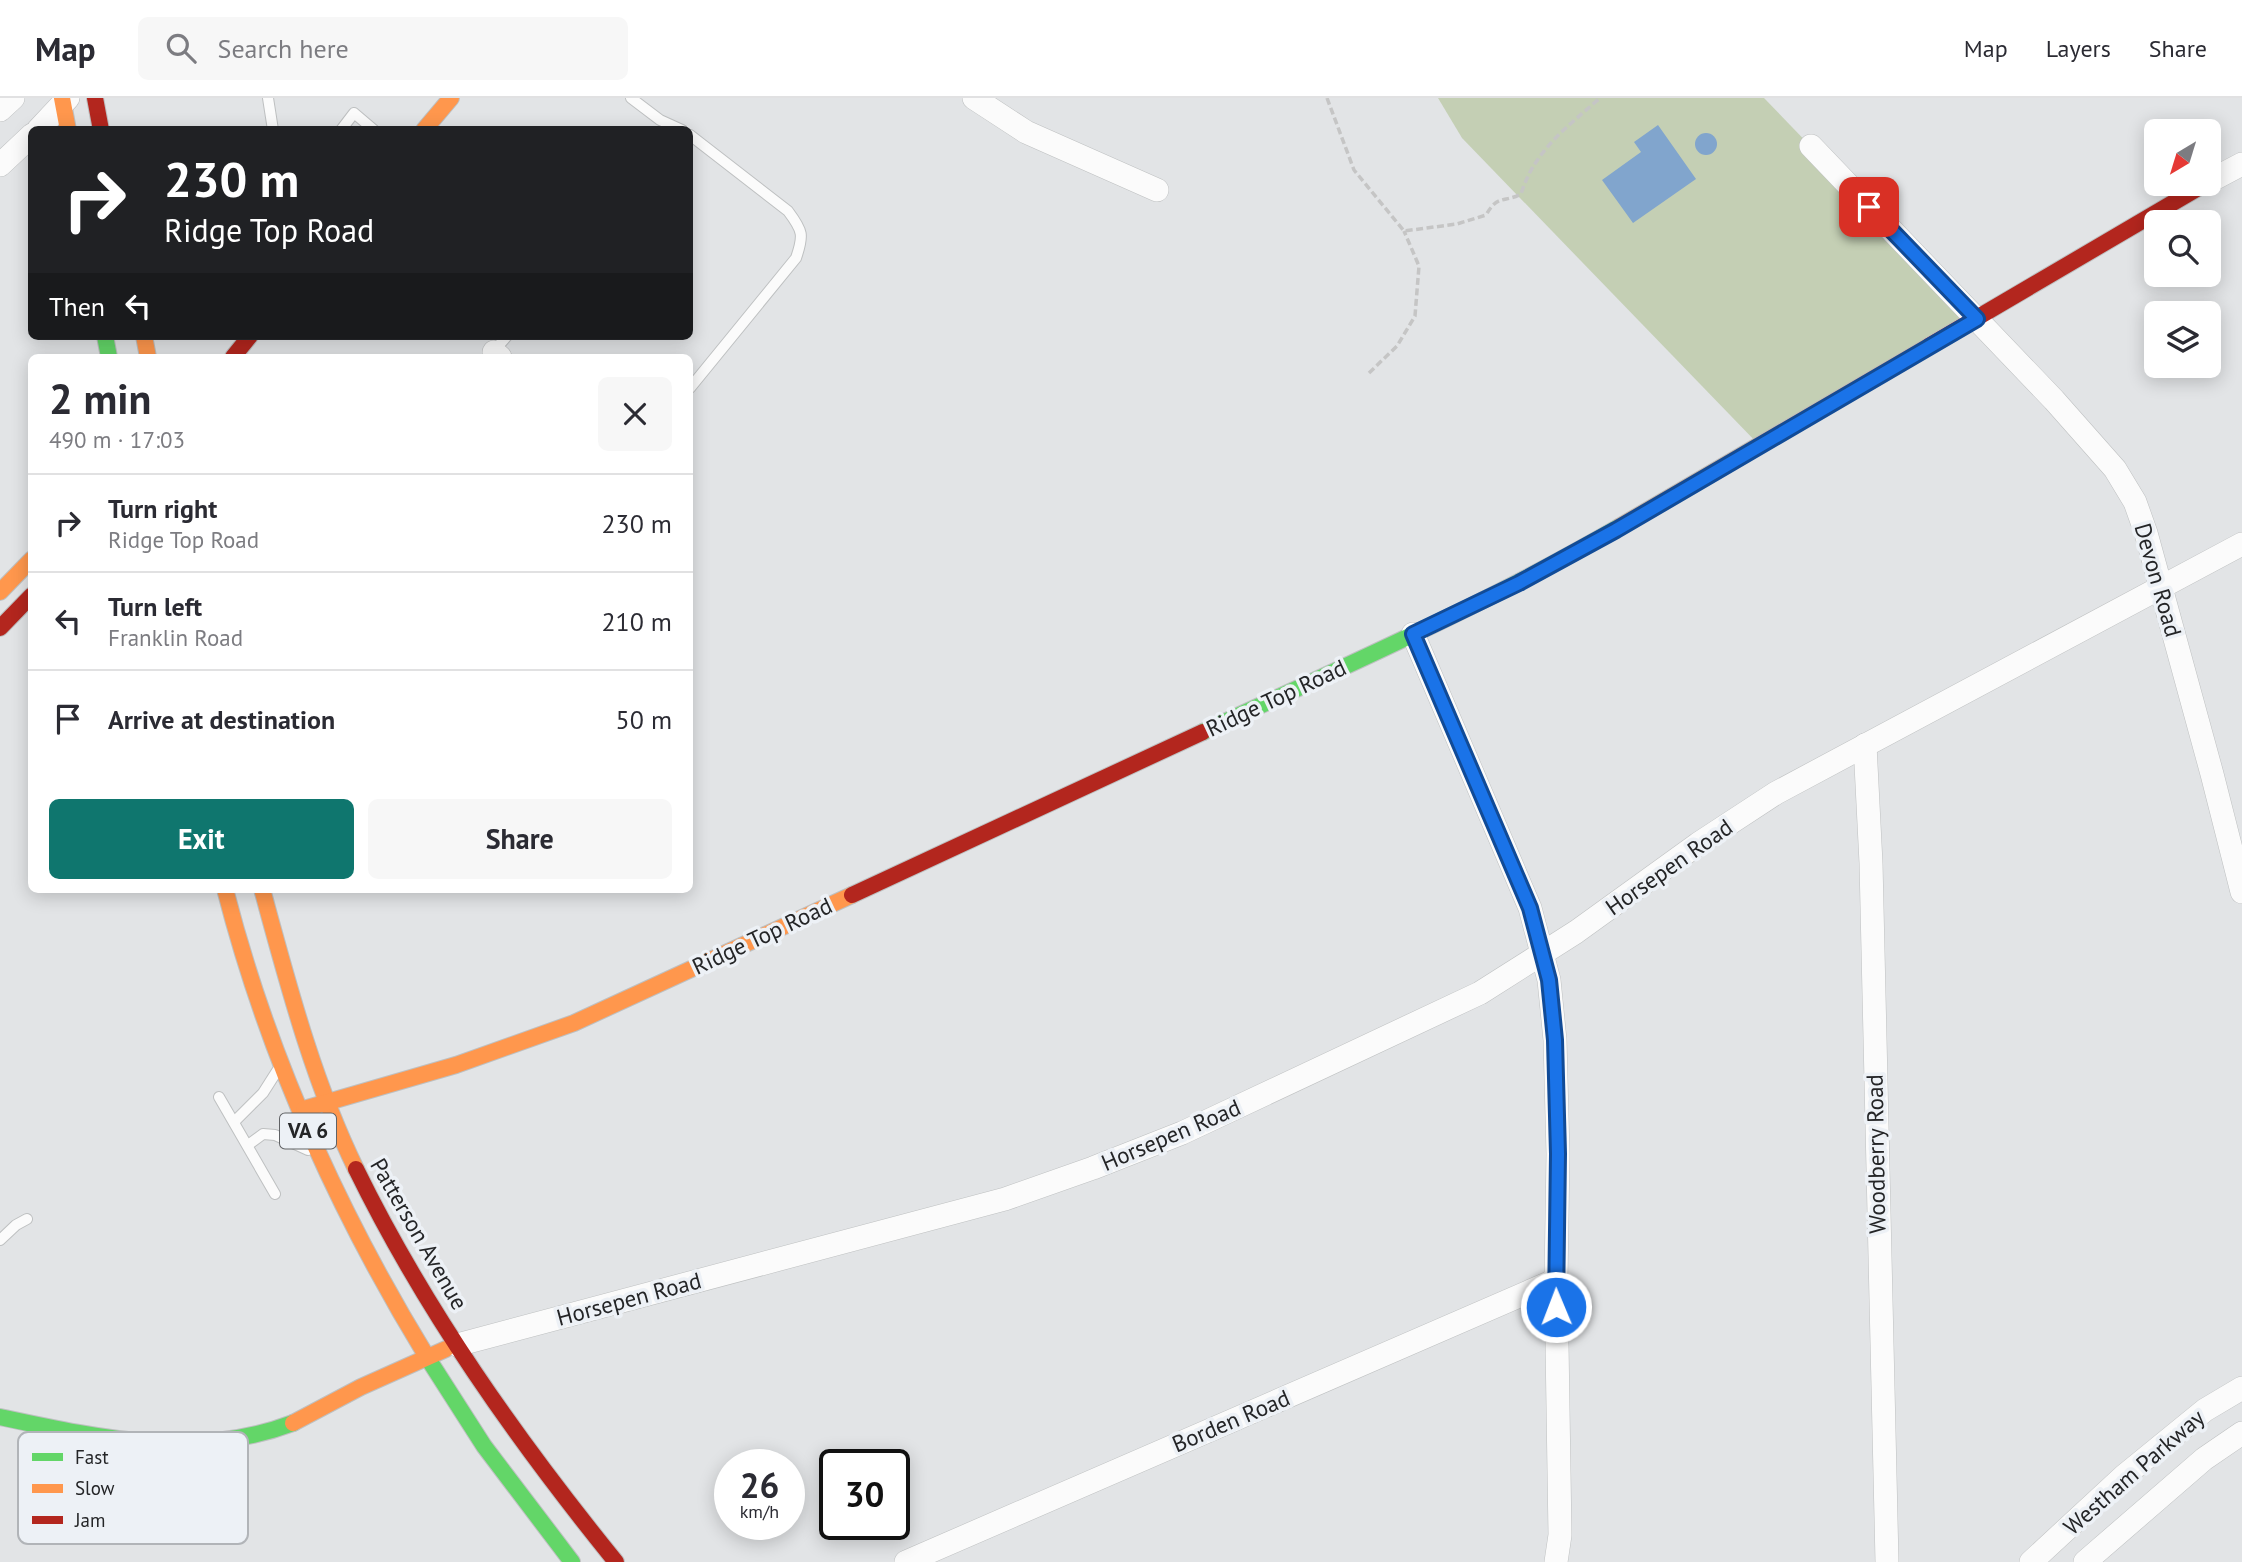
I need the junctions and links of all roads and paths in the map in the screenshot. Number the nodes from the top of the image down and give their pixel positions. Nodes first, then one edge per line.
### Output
1 (13, 98) edge
2 (95, 98) edge
3 (268, 98) edge
4 (451, 98) edge
5 (631, 98) edge
6 (974, 98) edge
7 (1327, 98) edge
8 (1600, 98) edge
9 (65, 100) edge
10 (0, 110) edge
11 (42, 126) edge
12 (68, 126) edge
13 (100, 126) edge
14 (272, 126) edge
15 (344, 126) edge
16 (369, 126) edge
17 (428, 126) edge
18 (673, 126) edge
19 (693, 137) edge
20 (28, 139) edge
21 (1811, 146) dead end
22 (2242, 164) edge
23 (0, 165) edge
24 (2221, 175) edge
25 (1157, 190) dead end
26 (2185, 196) edge
27 (1404, 231) junction
28 (1977, 319) junction
29 (247, 340) edge
30 (235, 354) edge
31 (1369, 373) dead end
32 (693, 384) edge
33 (2242, 544) edge
34 (28, 563) edge
35 (2160, 588) junction
36 (0, 592) edge
37 (28, 599) edge
38 (0, 628) edge
39 (1413, 634) junction
40 (1865, 745) junction
41 (2238, 861) edge
42 (2242, 892) edge
43 (226, 893) edge
44 (263, 893) edge
45 (1543, 954) junction
46 (282, 1062) junction
47 (219, 1097) dead end
48 (327, 1102) junction
49 (300, 1110) junction
50 (234, 1122) junction
51 (248, 1145) junction
52 (319, 1155) junction
53 (275, 1194) dead end
54 (27, 1219) dead end
55 (0, 1240) edge
56 (1556, 1280) junction
57 (457, 1345) junction
58 (426, 1358) junction
59 (2242, 1388) edge
60 (0, 1417) edge
61 (74, 1432) edge
62 (2242, 1433) edge
63 (248, 1436) edge
64 (572, 1562) edge
65 (616, 1562) edge
66 (906, 1562) edge
67 (1556, 1562) edge
68 (1887, 1562) edge
69 (2031, 1562) edge
70 (2085, 1562) edge

1 - 10 street
2 - 13 main road
3 - 14 lane
4 - 17 main road
5 - 18 lane
6 - 25 street
7 - 27 path
8 - 27 path
9 - 11 street
9 - 12 main road
15 - 16 lane
19 - 32 lane
20 - 23 street
21 - 28 street, Devon Road
22 - 24 street, Ridge Top Road
26 - 28 main road, Ridge Top Road
27 - 31 path
28 - 35 street, Devon Road
28 - 39 main road, Ridge Top Road
29 - 30 main road
33 - 35 street, Horsepen Road
34 - 36 main road
35 - 40 street, Horsepen Road
35 - 41 street, Devon Road
37 - 38 main road
39 - 45 street
39 - 48 main road, Ridge Top Road
40 - 45 street, Horsepen Road
40 - 68 street, Woodberry Road
41 - 42 street, Devon Road
43 - 46 main road, VA 6
44 - 48 main road, Patterson Avenue / VA 6
45 - 56 street
45 - 57 street, Horsepen Road
46 - 49 main road, VA 6
46 - 50 lane
47 - 50 lane
48 - 49 main road, Ridge Top Road
48 - 57 main road, Patterson Avenue / VA 6
49 - 52 main road, VA 6
50 - 51 lane
51 - 52 lane
51 - 53 lane
52 - 58 main road, VA 6
54 - 55 lane
56 - 66 street, Borden Road
56 - 67 street
57 - 58 main road, Horsepen Road
57 - 65 main road, Patterson Avenue / VA 6
58 - 63 main road, Horsepen Road
58 - 64 main road, VA 6
59 - 69 street, Westham Parkway
60 - 61 main road, Horsepen Road
62 - 70 street, Westham Parkway

